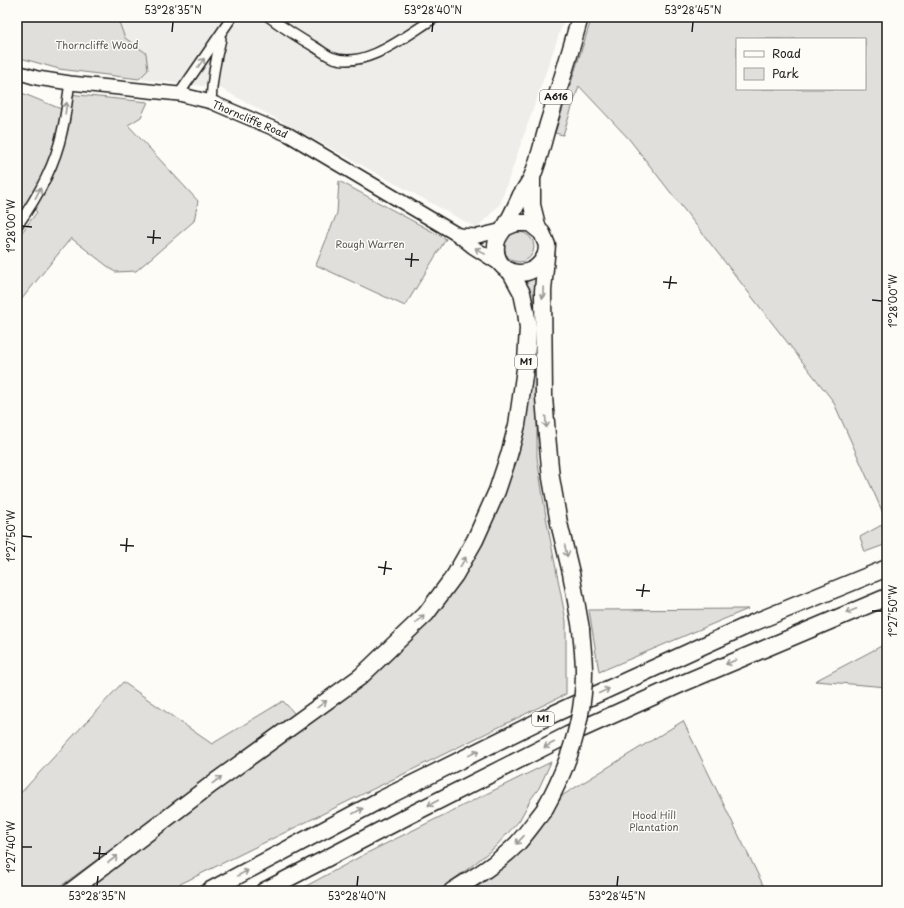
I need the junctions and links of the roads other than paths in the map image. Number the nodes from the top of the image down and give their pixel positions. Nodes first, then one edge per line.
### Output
1 (232, 17) edge
2 (269, 17) edge
3 (436, 17) edge
4 (580, 17) edge
5 (222, 31) junction
6 (17, 72) edge
7 (70, 83) junction
8 (179, 94) junction
9 (211, 102) junction
10 (532, 177) junction
11 (17, 226) edge
12 (538, 228) junction
13 (503, 229) junction
14 (458, 235) junction
15 (546, 254) junction
16 (506, 268) junction
17 (887, 568) edge
18 (887, 597) edge
19 (71, 891) edge
20 (209, 891) edge
21 (264, 891) edge
22 (452, 891) edge

1 - 5 street
2 - 3 street
4 - 10 highway, A616
8 -> 5 street
5 - 9 street
6 - 7 street, Thorncliffe Road
7 - 8 street, Thorncliffe Road
11 -> 7 street
8 - 9 street, Thorncliffe Road
9 - 14 street, Thorncliffe Road
10 - 12 highway, A616
10 - 13 highway, A616
12 - 13 highway
12 - 15 highway, A616
13 - 14 street, Thorncliffe Road
13 - 16 highway, A616
16 -> 14 street, Thorncliffe Road
15 - 16 highway
15 -> 22 highway, M1, bridge
19 -> 16 highway, M1
20 -> 17 highway, M1
18 -> 21 highway, M1

